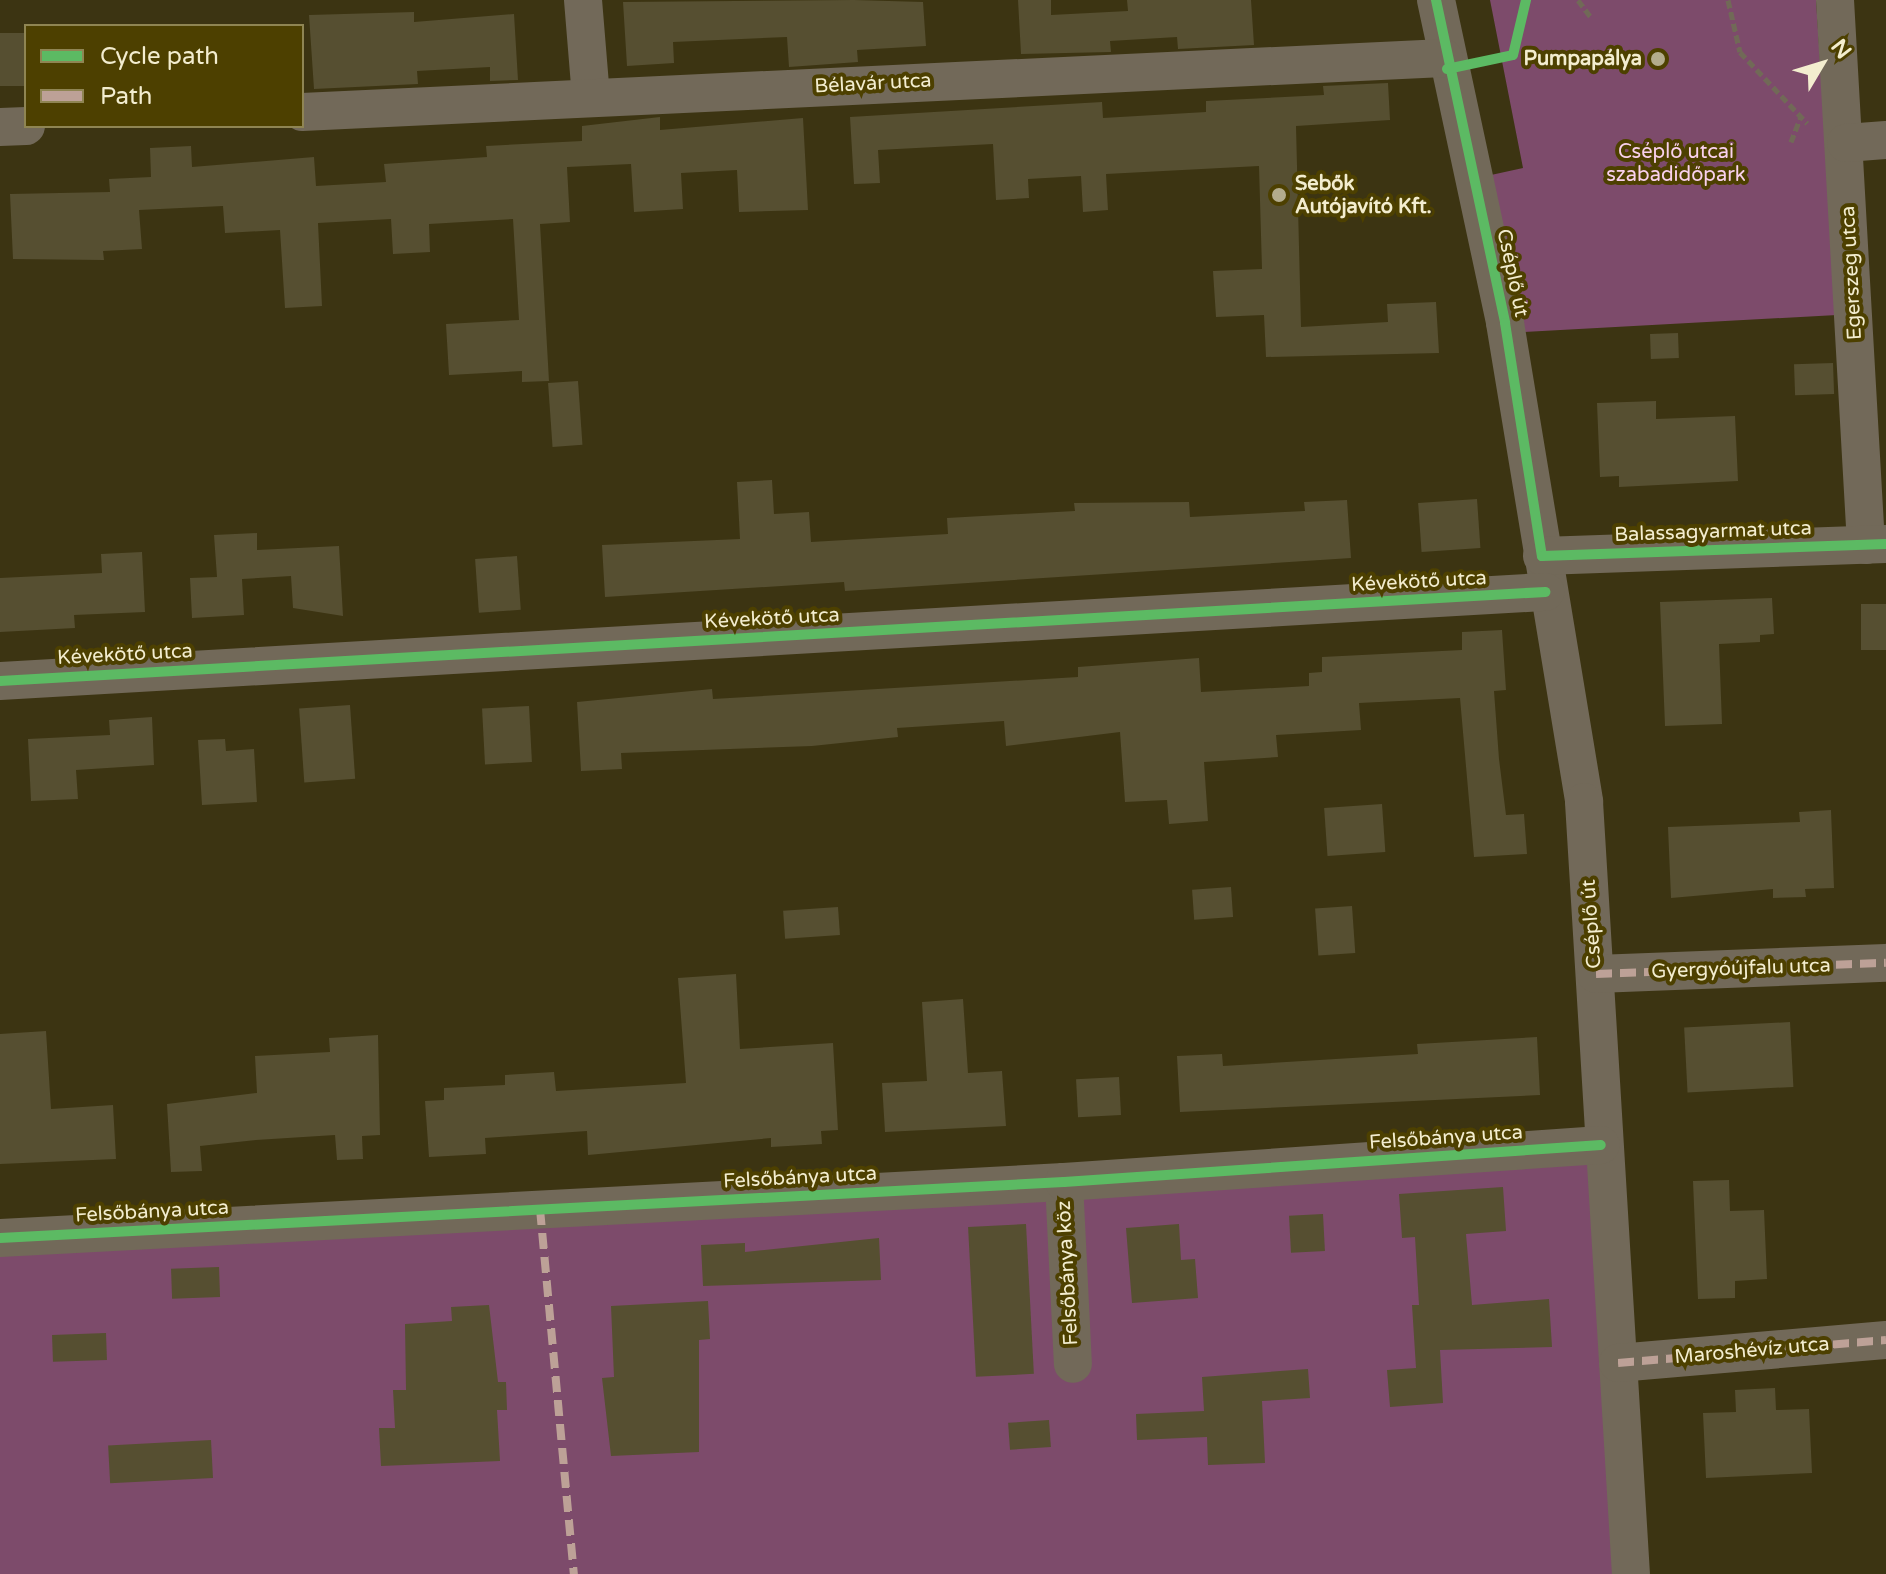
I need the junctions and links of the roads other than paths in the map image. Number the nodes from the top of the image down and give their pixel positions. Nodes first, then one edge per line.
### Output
1 (583, 0) edge
2 (1436, 0) edge
3 (1835, 0) edge
4 (1446, 64) junction
5 (591, 97) junction
6 (304, 112) edge
7 (24, 126) edge
8 (0, 127) edge
9 (1886, 140) edge
10 (1846, 154) junction
11 (1876, 545) edge
12 (1544, 574) junction
13 (0, 681) edge
14 (1886, 963) edge
15 (1596, 974) junction
16 (1601, 1145) junction
17 (1064, 1182) junction
18 (0, 1238) edge
19 (1886, 1340) edge
20 (1618, 1363) junction
21 (1073, 1364) dead end
22 (1631, 1574) edge

1 - 5 street
2 - 4 street, Cséplő út
3 - 10 street, Egerszeg utca
4 - 5 street, Bélavár utca
4 - 12 street, Cséplő út
5 - 6 street, Bélavár utca
7 - 8 street
9 - 10 street
10 - 11 street, Egerszeg utca
11 - 12 street, Balassagyarmat utca
12 - 13 street, Kévekötő utca
12 - 15 street, Cséplő út
14 - 15 street, Gyergyóújfalu utca
15 - 16 street, Cséplő út
16 - 17 street, Felsőbánya utca
16 - 20 street, Cséplő út
17 - 18 street, Felsőbánya utca
17 - 21 street, Felsőbánya köz
19 - 20 street, Maroshévíz utca
20 - 22 street, Cséplő út

